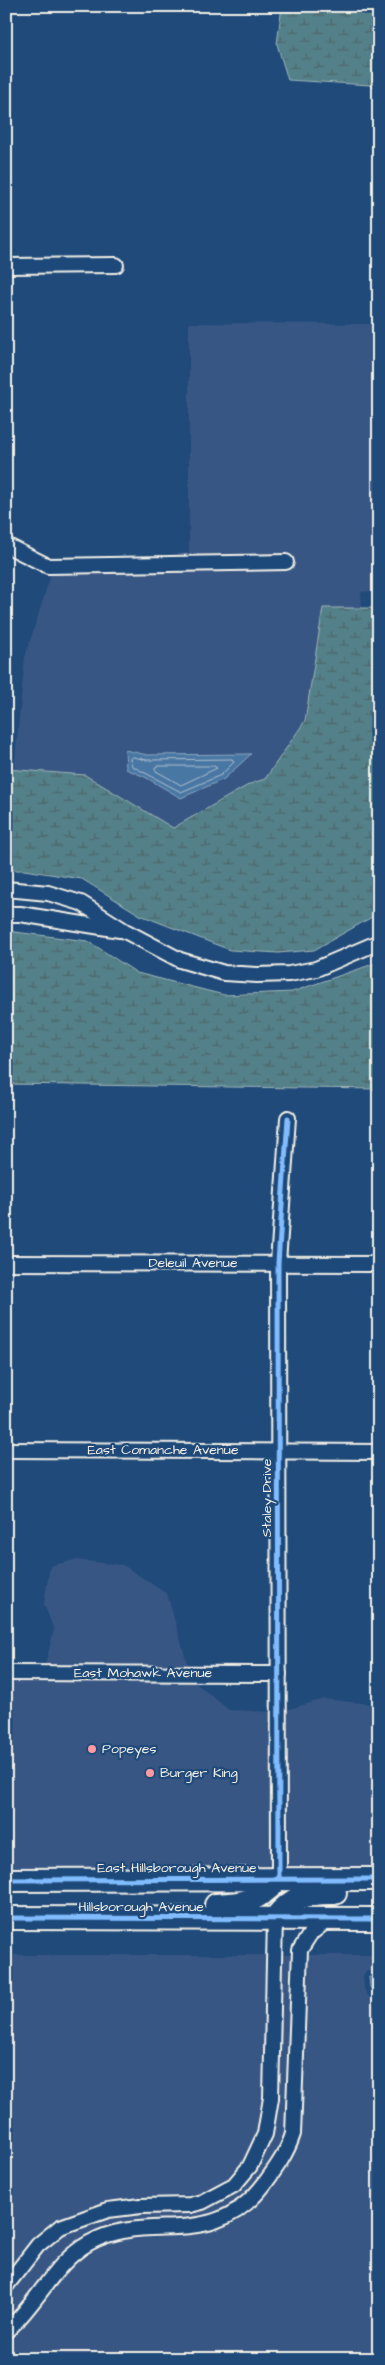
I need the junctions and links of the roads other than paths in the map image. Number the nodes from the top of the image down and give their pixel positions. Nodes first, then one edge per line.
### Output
1 (116, 265) dead end
2 (6, 266) edge
3 (6, 545) edge
4 (286, 562) dead end
5 (6, 889) edge
6 (6, 914) edge
7 (125, 931) junction
8 (379, 942) edge
9 (288, 1118) dead end
10 (278, 1262) junction
11 (6, 1263) edge
12 (379, 1264) edge
13 (6, 1450) edge
14 (278, 1450) junction
15 (379, 1452) edge
16 (6, 1673) edge
17 (279, 1674) junction
18 (279, 1879) junction
19 (379, 1879) edge
20 (6, 1880) edge
21 (379, 1892) edge
22 (6, 1918) edge
23 (101, 1918) junction
24 (275, 1918) junction
25 (330, 1919) junction
26 (379, 1919) edge
27 (6, 2286) edge
28 (6, 2331) edge

1 - 2 street
3 - 4 street
5 - 7 street
6 - 7 street
7 - 8 street
9 - 10 street, Staley Drive
10 - 11 street, Deleuil Avenue
10 - 12 street, Deleuil Avenue
10 - 14 street, Staley Drive
13 - 14 street, East Comanche Avenue
14 - 15 street, East Comanche Avenue
14 - 17 street, Staley Drive
16 - 17 street, East Mohawk Avenue
17 - 18 street, Staley Drive
18 - 19 main road, East Hillsborough Avenue
18 - 20 main road, East Hillsborough Avenue
18 - 23 main road
21 - 24 main road
22 - 23 main road, Hillsborough Avenue
23 - 24 main road, Hillsborough Avenue
24 - 25 main road, Hillsborough Avenue
24 - 27 street
25 - 26 main road, Hillsborough Avenue
25 - 28 street

